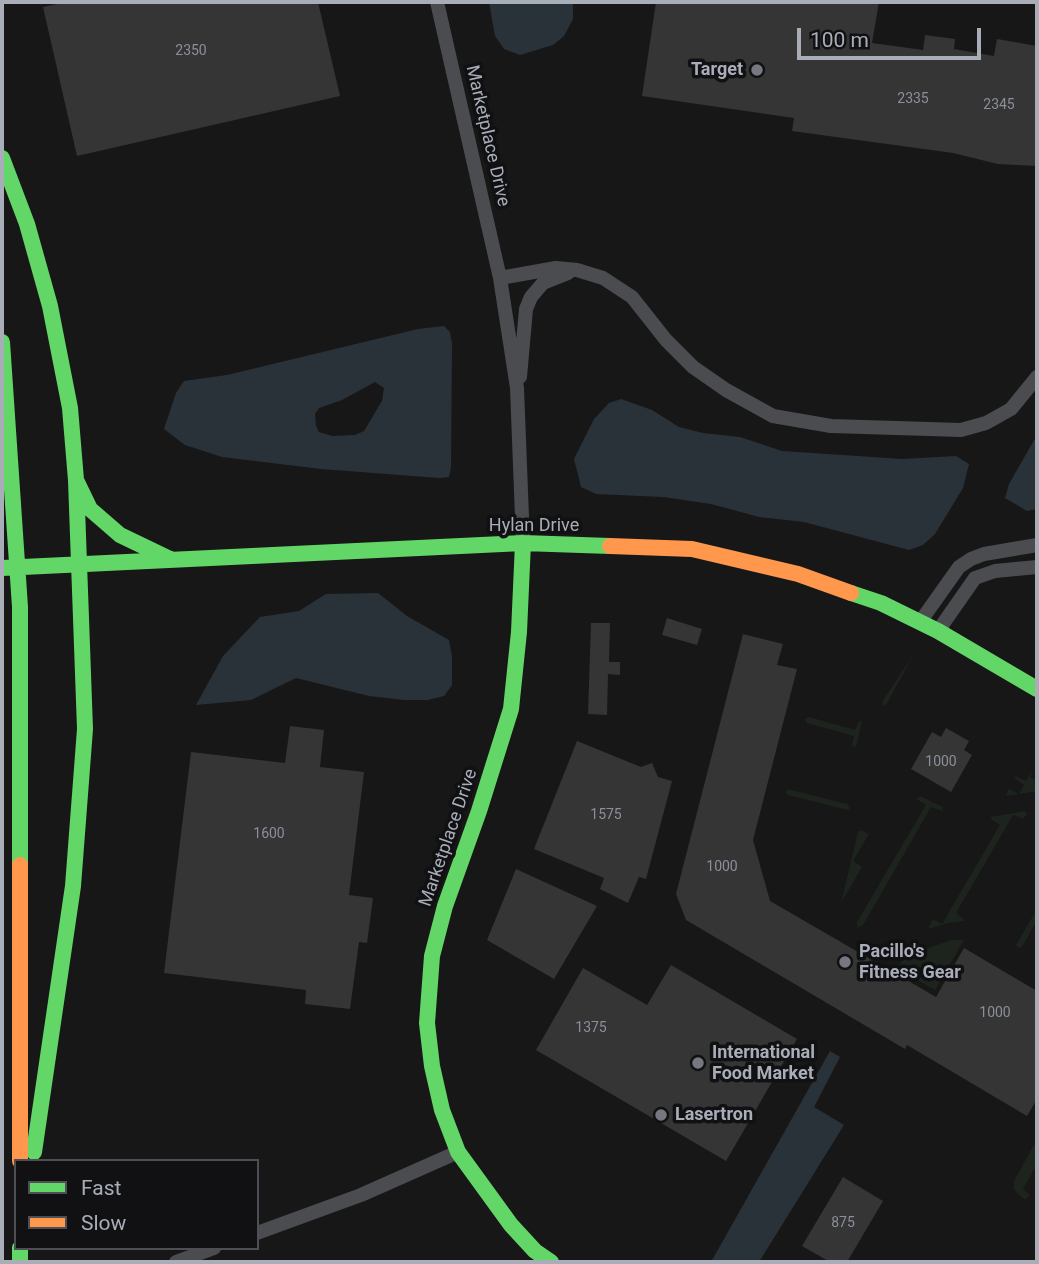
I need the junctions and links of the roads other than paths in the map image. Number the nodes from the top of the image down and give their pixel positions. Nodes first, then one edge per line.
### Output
1 (437, 2) edge
2 (2, 158) edge
3 (577, 270) junction
4 (499, 278) junction
5 (2, 342) edge
6 (1037, 377) edge
7 (517, 388) junction
8 (76, 480) junction
9 (523, 544) junction
10 (1037, 545) edge
11 (172, 560) junction
12 (74, 565) junction
13 (1037, 566) edge
14 (2, 568) edge
15 (919, 622) junction
16 (938, 631) junction
17 (1037, 689) edge
18 (458, 1152) junction
19 (20, 1159) edge
20 (32, 1159) edge
21 (259, 1232) edge
22 (209, 1250) edge
23 (176, 1262) edge
24 (551, 1262) edge

1 - 4 street, Marketplace Drive
2 - 8 main road
3 - 4 street
3 - 6 street
3 - 7 street, Marketplace Drive
4 - 7 street, Marketplace Drive
5 - 19 main road
7 - 9 street, Marketplace Drive
8 - 11 main road
8 - 12 main road
9 - 11 main road, Hylan Drive
9 - 15 main road, Hylan Drive
9 - 18 main road, Marketplace Drive
10 - 15 street
11 - 12 main road, Hylan Drive
12 - 14 main road, Hylan Drive
12 - 20 main road
13 - 16 street
15 - 16 main road, Hylan Drive
16 - 17 main road, Hylan Drive
18 - 21 street
18 - 24 main road, Marketplace Drive
22 - 23 street

